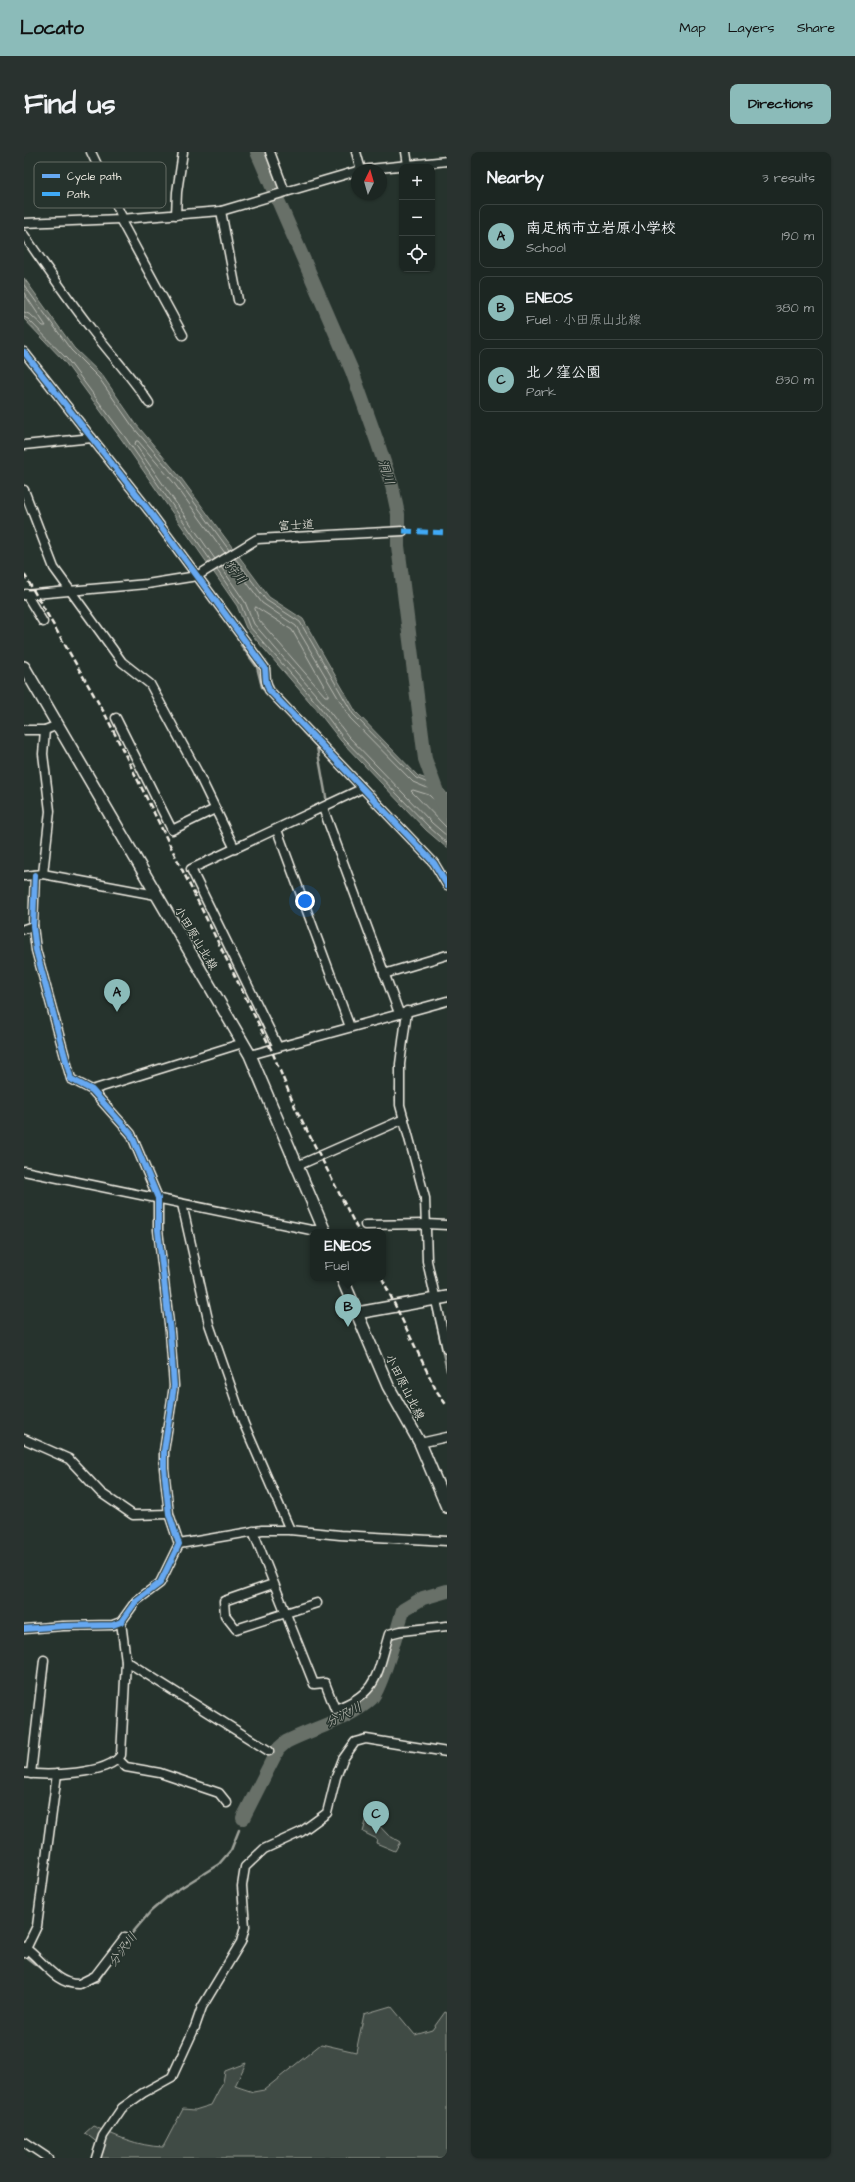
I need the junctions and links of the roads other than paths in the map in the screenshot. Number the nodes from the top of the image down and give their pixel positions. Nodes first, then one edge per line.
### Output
1 (91, 152) edge
2 (183, 152) edge
3 (270, 152) edge
4 (356, 152) edge
5 (406, 152) edge
6 (447, 161) edge
7 (96, 162) edge
8 (359, 164) edge
9 (408, 164) edge
10 (418, 164) edge
11 (399, 166) edge
12 (387, 167) edge
13 (351, 173) edge
14 (285, 192) junction
15 (117, 208) edge
16 (221, 211) junction
17 (176, 215) junction
18 (122, 219) junction
19 (24, 224) edge
20 (24, 235) edge
21 (238, 300) dead end
22 (183, 335) dead end
23 (24, 352) edge
24 (149, 403) dead end
25 (92, 438) junction
26 (24, 445) edge
27 (24, 490) edge
28 (403, 531) dead end
29 (198, 576) junction
30 (69, 590) junction
31 (25, 595) edge
32 (43, 622) dead end
33 (24, 667) edge
34 (116, 718) dead end
35 (58, 725) junction
36 (24, 730) edge
37 (45, 730) junction
38 (361, 789) junction
39 (216, 808) junction
40 (322, 808) junction
41 (277, 830) junction
42 (235, 849) junction
43 (39, 874) junction
44 (24, 876) edge
45 (447, 885) edge
46 (156, 895) junction
47 (33, 926) junction
48 (24, 929) edge
49 (447, 955) edge
50 (384, 974) junction
51 (447, 1001) edge
52 (403, 1012) junction
53 (350, 1027) junction
54 (243, 1043) junction
55 (278, 1047) junction
56 (250, 1054) junction
57 (92, 1090) junction
58 (404, 1119) junction
59 (297, 1166) junction
60 (24, 1171) edge
61 (158, 1198) junction
62 (182, 1204) junction
63 (426, 1224) junction
64 (365, 1225) dead end
65 (447, 1225) edge
66 (323, 1229) edge
67 (310, 1230) edge
68 (343, 1281) edge
69 (442, 1298) edge
70 (357, 1313) junction
71 (447, 1349) edge
72 (447, 1437) edge
73 (24, 1439) edge
74 (420, 1443) junction
75 (447, 1507) edge
76 (169, 1514) junction
77 (290, 1530) junction
78 (253, 1531) junction
79 (447, 1541) edge
80 (179, 1544) junction
81 (273, 1584) junction
82 (316, 1603) dead end
83 (284, 1612) junction
84 (121, 1622) junction
85 (447, 1626) edge
86 (24, 1629) edge
87 (44, 1660) dead end
88 (126, 1661) junction
89 (269, 1751) dead end
90 (447, 1752) edge
91 (118, 1759) junction
92 (27, 1773) edge
93 (57, 1774) junction
94 (226, 1803) dead end
95 (126, 1937) dead end
96 (25, 1950) edge
97 (24, 2142) edge
98 (48, 2158) edge
99 (96, 2158) edge

1 - 7 street
2 - 17 street
3 - 14 street
4 - 8 street
5 - 9 street
6 - 10 street
11 - 12 street
13 - 14 street
14 - 16 street
15 - 18 street
16 - 17 street
16 - 21 street
17 - 18 street
18 - 19 street
18 - 22 street
20 - 24 street
23 - 25 street
25 - 26 street
25 - 29 street
27 - 30 street
28 - 29 street, 富士道
29 - 30 street, 富士道
29 - 38 street
30 - 31 street, 富士道
30 - 39 street
31 - 32 street
33 - 35 main road, 小田原山北線
34 - 39 street
35 - 37 street
35 - 46 main road, 小田原山北線
36 - 37 street
37 - 43 street
38 - 40 street
38 - 45 street
39 - 42 street
40 - 41 street
40 - 50 street
41 - 42 street
41 - 53 street
42 - 55 street
43 - 44 street
43 - 46 street
43 - 47 street
46 - 54 main road, 小田原山北線
47 - 48 street
47 - 57 street
49 - 50 street
50 - 52 street
51 - 52 street
52 - 53 street
52 - 58 street
53 - 55 street
54 - 56 main road, 小田原山北線
54 - 57 street
55 - 56 street
56 - 59 main road, 小田原山北線
57 - 61 street
58 - 59 street
58 - 63 street
59 - 66 main road, 小田原山北線
60 - 61 street
61 - 62 street
61 - 76 street
62 - 67 street
62 - 77 street
63 - 64 street
63 - 65 street
63 - 69 street
68 - 70 main road, 小田原山北線
69 - 70 main road
69 - 71 street
70 - 74 main road, 小田原山北線
72 - 74 street
73 - 76 street
74 - 75 main road, 小田原山北線
76 - 80 street
77 - 78 street
77 - 79 street
78 - 80 street
78 - 81 street
80 - 84 street
81 - 83 street
81 - 83 street
82 - 83 street
83 - 85 street
84 - 86 street
84 - 88 street
87 - 92 street
88 - 89 street
88 - 91 street
90 - 99 street
91 - 93 street
91 - 94 street
92 - 93 street
93 - 96 street
95 - 96 street
97 - 98 street

